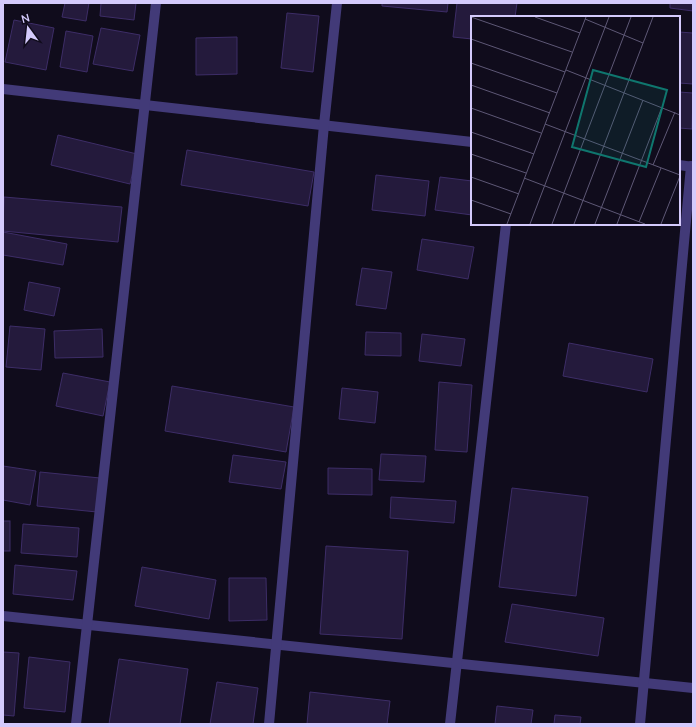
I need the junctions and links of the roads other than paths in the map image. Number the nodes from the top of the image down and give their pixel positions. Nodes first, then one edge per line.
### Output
1 (156, 3) edge
2 (337, 3) edge
3 (3, 89) edge
4 (145, 105) junction
5 (324, 125) junction
6 (471, 142) edge
7 (680, 165) edge
8 (692, 167) edge
9 (506, 225) edge
10 (3, 616) edge
11 (87, 625) junction
12 (277, 645) junction
13 (456, 663) junction
14 (645, 683) junction
15 (693, 688) edge
16 (76, 724) edge
17 (269, 724) edge
18 (450, 724) edge
19 (640, 724) edge

1 - 4 street
2 - 5 street
3 - 4 street
4 - 5 street
4 - 11 street
5 - 6 street
5 - 12 street
7 - 8 street
8 - 14 street
9 - 13 street
10 - 11 street
11 - 12 street
11 - 16 street
12 - 13 street
12 - 17 street
13 - 14 street
13 - 18 street
14 - 15 street
14 - 19 street

